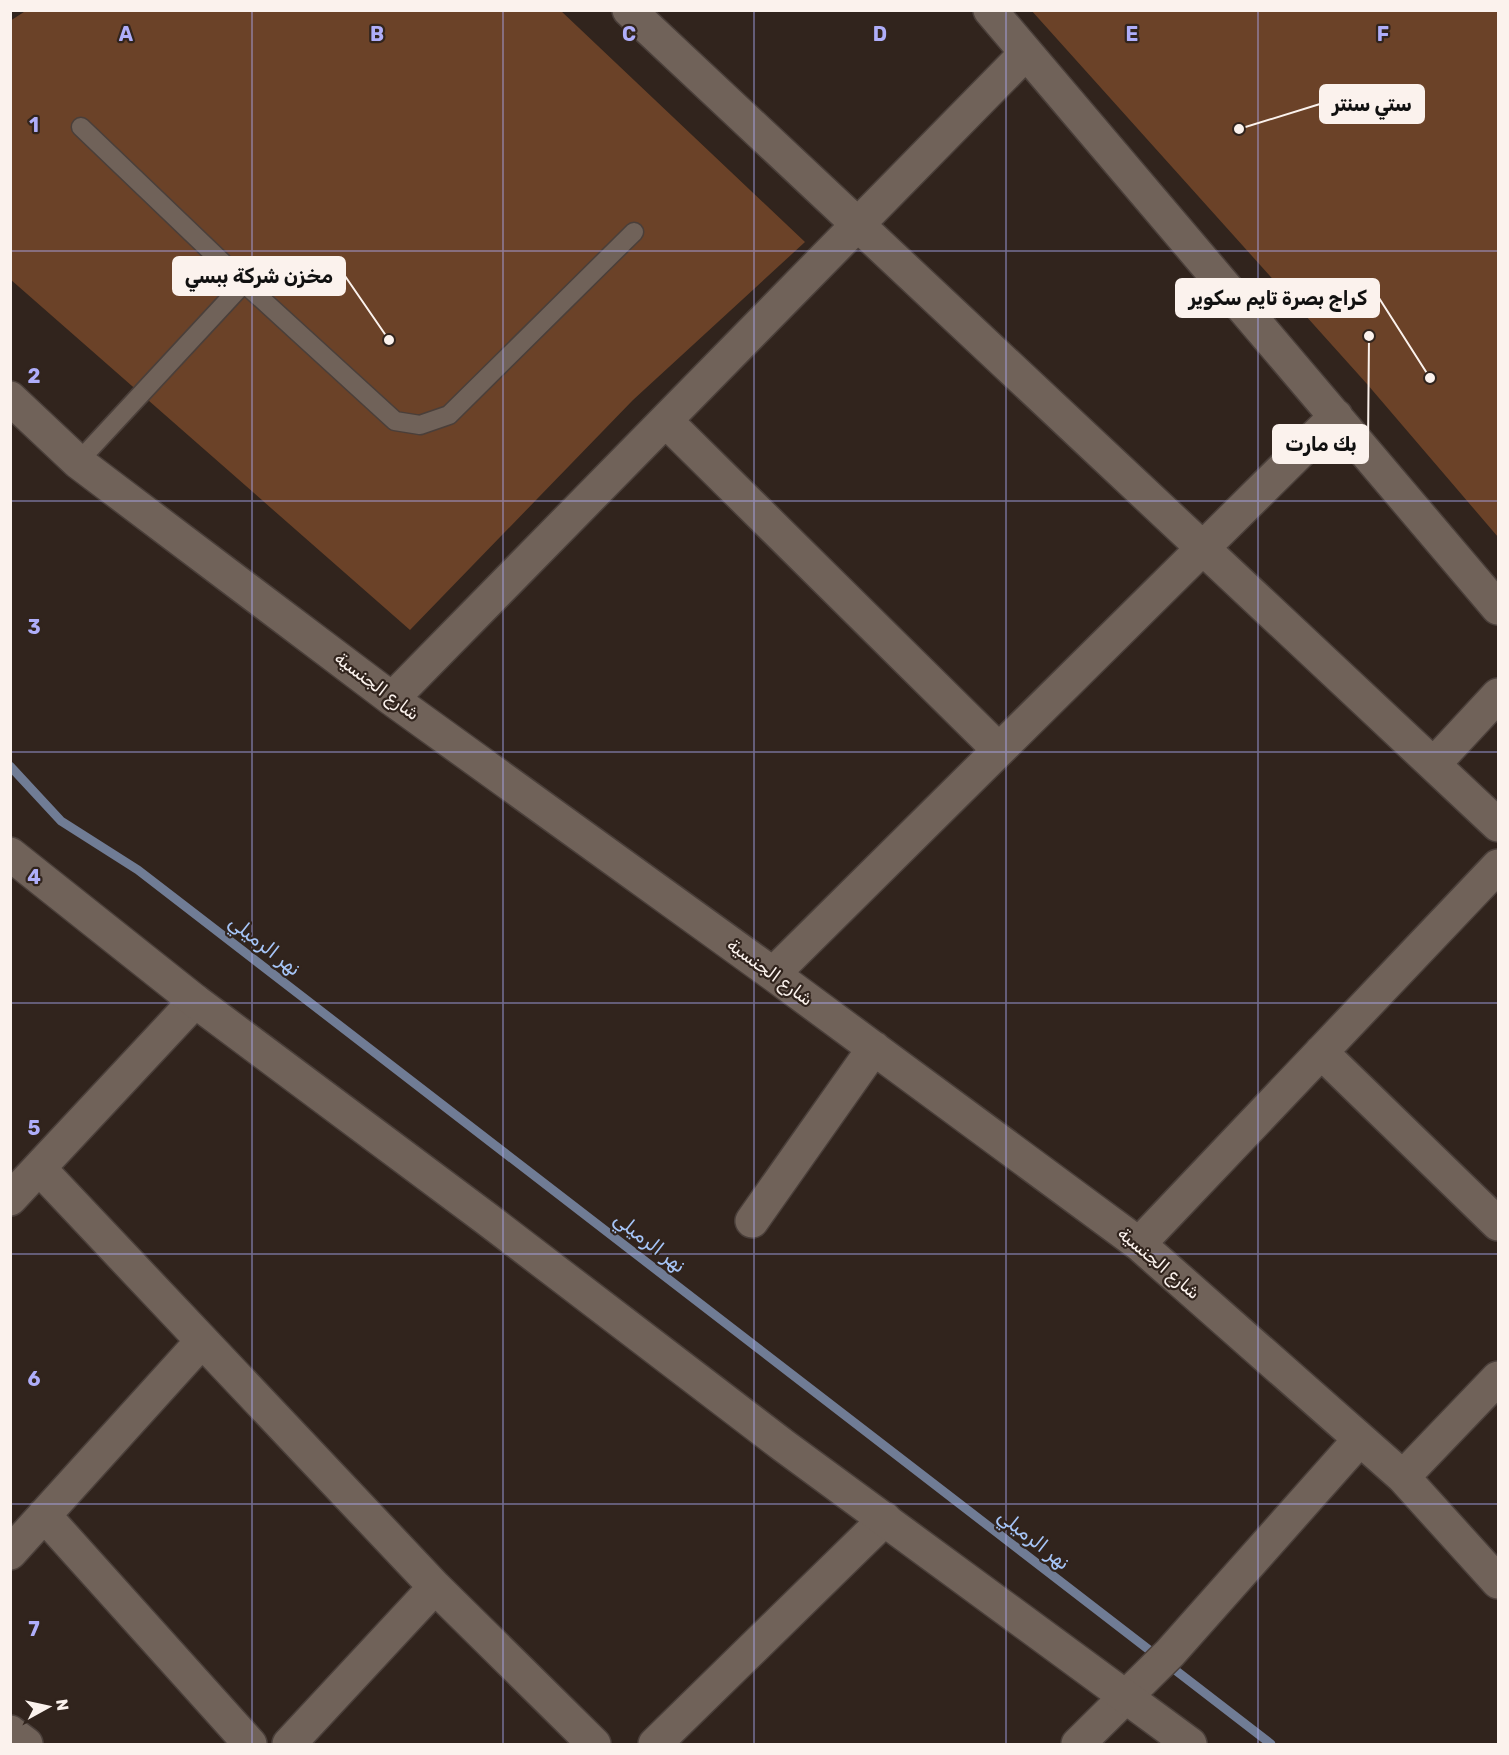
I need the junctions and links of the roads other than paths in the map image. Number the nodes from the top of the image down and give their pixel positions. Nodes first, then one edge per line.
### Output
1 (629, 10) edge
2 (990, 10) edge
3 (1026, 53) junction
4 (81, 127) dead end
5 (858, 224) junction
6 (634, 232) dead end
7 (244, 284) junction
8 (10, 398) edge
9 (1336, 416) junction
10 (666, 421) junction
11 (78, 462) junction
12 (1202, 548) junction
13 (1498, 608) edge
14 (1498, 695) edge
15 (392, 699) junction
16 (999, 750) junction
17 (1434, 764) junction
18 (1498, 825) edge
19 (11, 856) edge
20 (1498, 866) edge
21 (773, 974) junction
22 (195, 1001) junction
23 (874, 1048) junction
24 (1322, 1052) junction
25 (39, 1168) junction
26 (10, 1199) edge
27 (752, 1221) dead end
28 (1498, 1224) edge
29 (1138, 1244) junction
30 (202, 1341) junction
31 (1498, 1378) edge
32 (1360, 1439) junction
33 (1403, 1477) junction
34 (44, 1515) junction
35 (885, 1519) junction
36 (10, 1553) edge
37 (1498, 1582) edge
38 (435, 1587) junction
39 (1133, 1690) junction
40 (10, 1732) edge
41 (26, 1744) edge
42 (250, 1744) edge
43 (289, 1744) edge
44 (594, 1744) edge
45 (655, 1744) edge
46 (1078, 1744) edge
47 (1190, 1744) edge

1 - 5 street
2 - 3 street
3 - 5 street
3 - 9 street
4 - 7 lane
5 - 10 street
5 - 12 street
6 - 7 lane
7 - 11 lane
8 - 11 street, شارع الجنسية
9 - 12 street
9 - 13 street
10 - 15 street
10 - 16 street
11 - 15 street, شارع الجنسية
12 - 16 street
12 - 17 street
14 - 17 street
15 - 21 street, شارع الجنسية
16 - 21 street
17 - 18 street
19 - 22 street
20 - 24 street
21 - 23 street, شارع الجنسية
22 - 25 street
22 - 35 street
23 - 27 street
23 - 29 street, شارع الجنسية
24 - 28 street
24 - 29 street
25 - 26 street
25 - 30 street
29 - 32 street, شارع الجنسية
30 - 34 street
30 - 38 street
31 - 33 street
32 - 33 street, شارع الجنسية
32 - 39 street
33 - 37 street, شارع الجنسية
34 - 36 street
34 - 42 street
35 - 39 street
35 - 45 street
38 - 43 street
38 - 44 street
39 - 46 street
39 - 47 street
40 - 41 street

